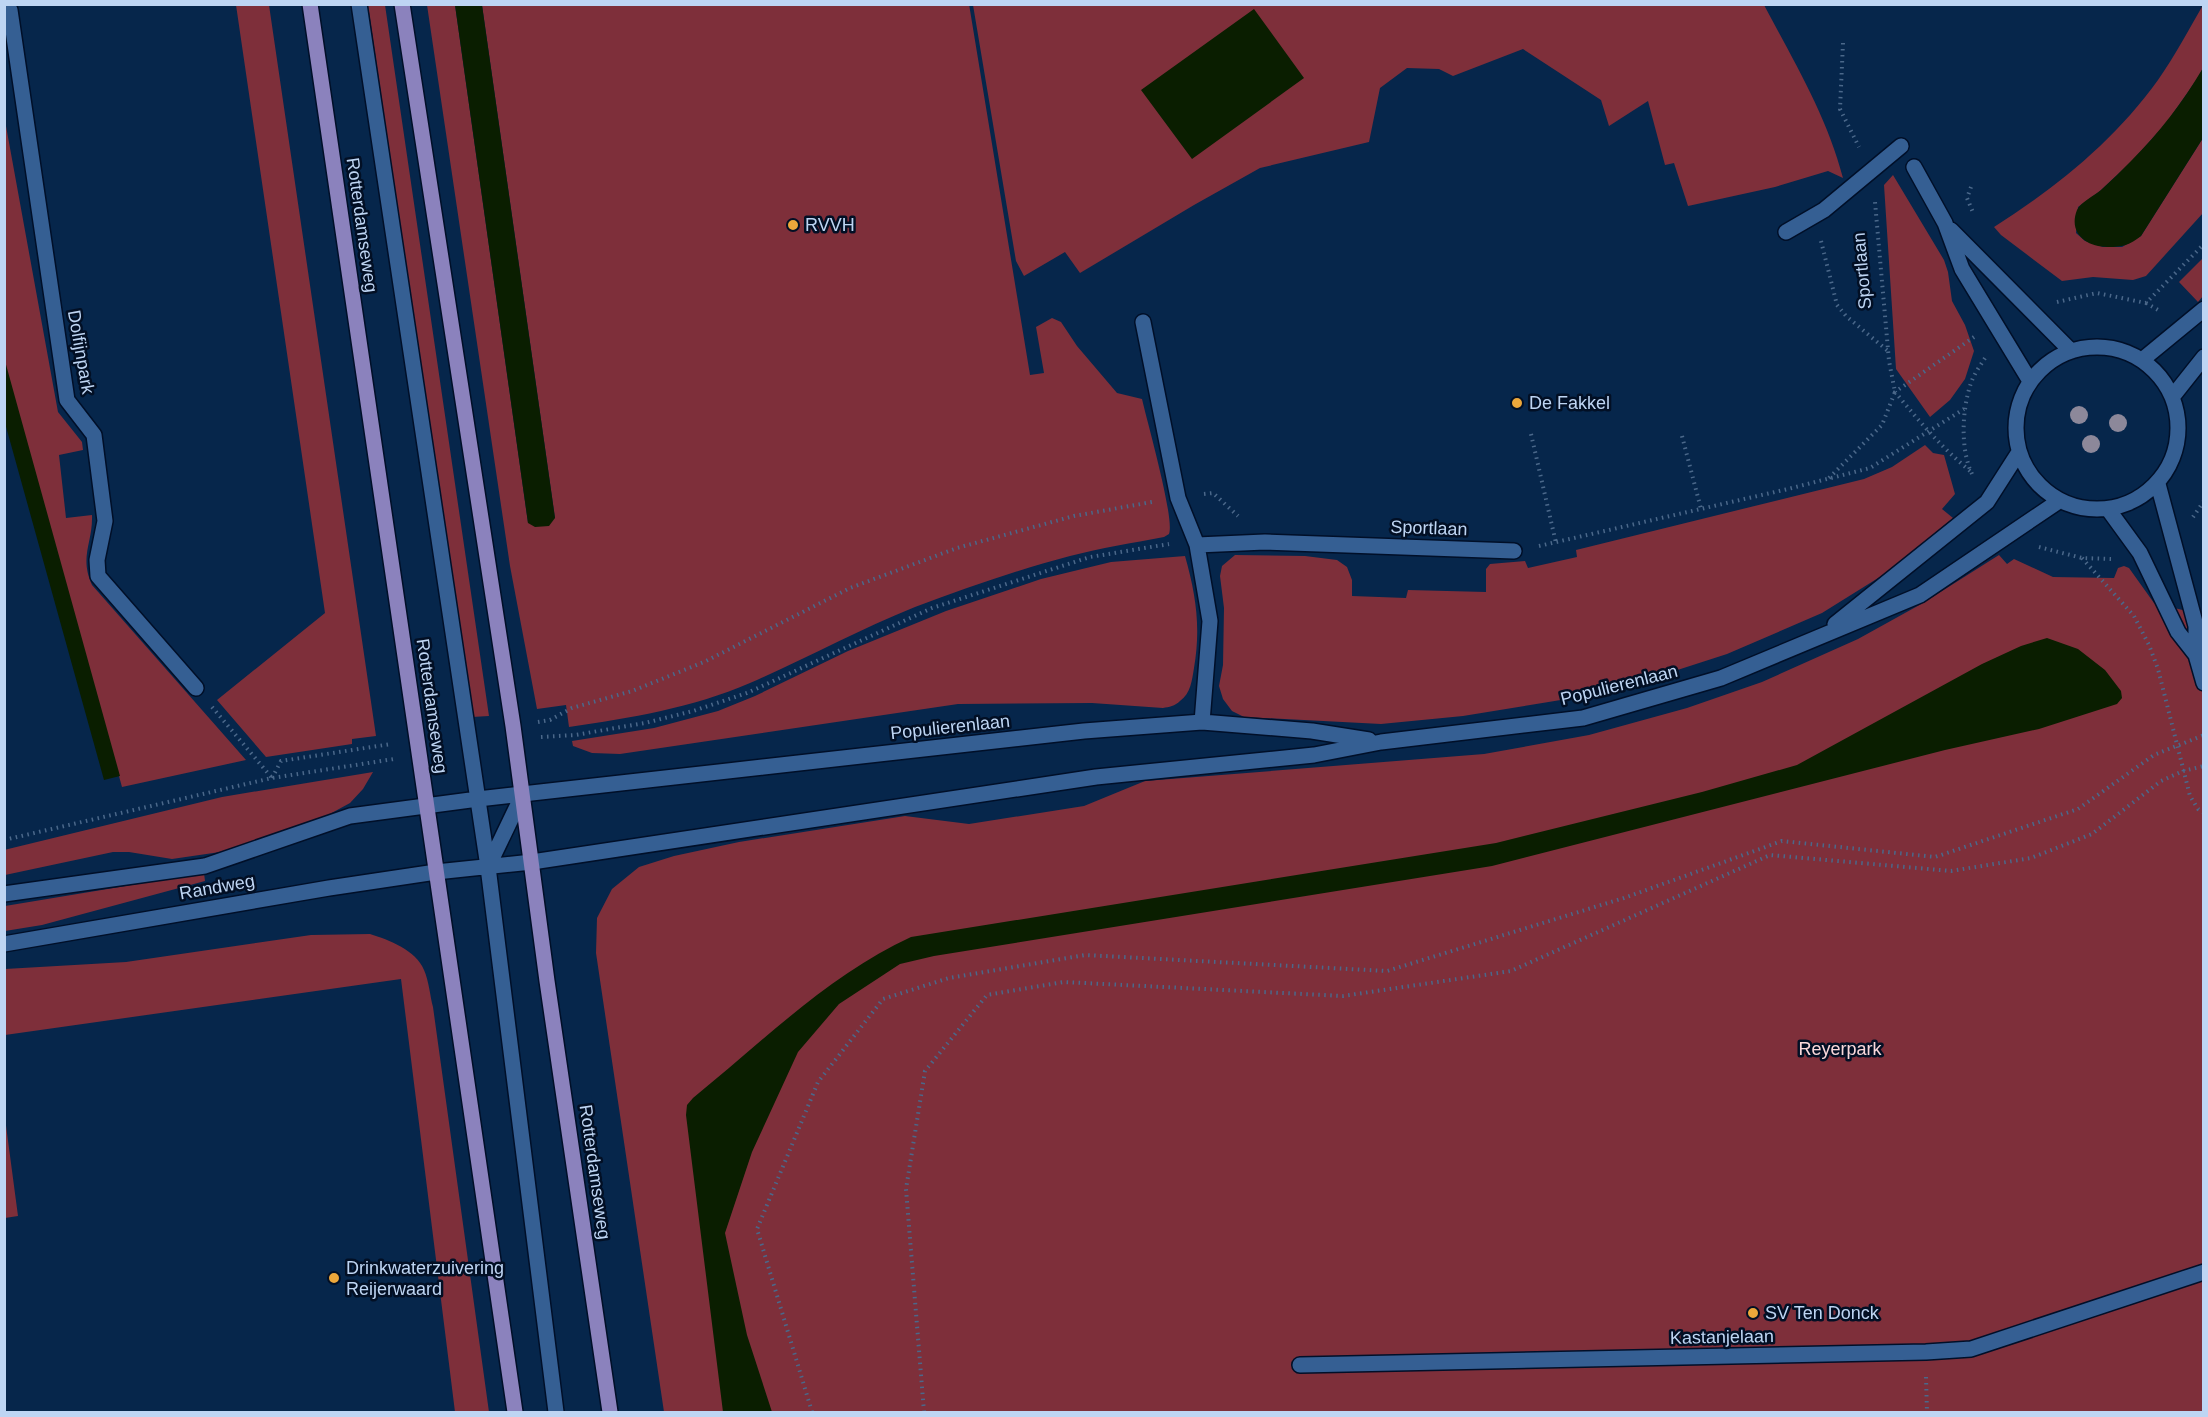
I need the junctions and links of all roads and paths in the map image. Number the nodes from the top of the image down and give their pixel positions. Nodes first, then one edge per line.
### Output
1 (310, 4) edge
2 (359, 4) edge
3 (402, 4) edge
4 (4, 8) edge
5 (1844, 43) dead end
6 (1901, 146) dead end
7 (1914, 167) dead end
8 (1872, 172) junction
9 (1824, 210) junction
10 (1945, 223) junction
11 (1786, 232) dead end
12 (2204, 244) edge
13 (2204, 309) edge
14 (2032, 312) junction
15 (1992, 319) junction
16 (1143, 322) dead end
17 (1888, 351) junction
18 (2071, 351) junction
19 (1986, 356) dead end
20 (2204, 357) edge
21 (2142, 360) junction
22 (2030, 381) junction
23 (1895, 393) junction
24 (2173, 396) junction
25 (1928, 432) junction
26 (1531, 434) dead end
27 (1682, 436) dead end
28 (2019, 452) junction
29 (1971, 471) dead end
30 (1829, 478) junction
31 (2158, 484) junction
32 (1178, 498) junction
33 (2059, 501) junction
34 (1701, 509) junction
35 (2108, 509) junction
36 (1265, 542) junction
37 (1556, 543) junction
38 (1197, 545) junction
39 (1514, 551) joint
40 (2082, 558) dead end
41 (1821, 635) junction
42 (2196, 655) junction
43 (2204, 683) edge
44 (196, 688) joint
45 (1202, 722) junction
46 (514, 733) junction
47 (2204, 735) edge
48 (1381, 742) junction
49 (2177, 744) junction
50 (418, 747) junction
51 (2204, 766) edge
52 (2183, 771) junction
53 (272, 778) junction
54 (523, 794) junction
55 (477, 799) junction
56 (426, 805) junction
57 (2204, 813) edge
58 (4, 840) edge
59 (532, 862) junction
60 (488, 867) junction
61 (436, 872) junction
62 (4, 894) edge
63 (4, 944) edge
64 (2204, 1272) edge
65 (1926, 1352) junction
66 (1300, 1365) dead end
67 (515, 1413) edge
68 (556, 1413) edge
69 (610, 1413) edge
70 (812, 1413) edge
71 (924, 1413) edge
72 (1926, 1413) edge

1 - 50 main road, Rotterdamseweg
2 - 55 street, Rotterdamseweg
3 - 46 main road, Rotterdamseweg
4 - 44 street, Dolfijnpark
5 - 8 path, Sportlaan
6 - 8 street
7 - 10 street
8 - 9 street
8 - 17 path, Sportlaan
9 - 11 street
9 - 17 path
10 - 14 street
10 - 15 street
12 - 14 path
13 - 21 street
14 - 18 street
15 - 22 street
15 - 23 path
16 - 32 street
17 - 23 path, Sportlaan
18 - 21 street
18 - 22 street
19 - 25 path
20 - 24 street
21 - 24 street
22 - 28 street
23 - 25 path
23 - 30 path
24 - 31 street
25 - 29 path
25 - 30 path
26 - 37 path
27 - 34 path
28 - 33 street
28 - 41 street, Populierenlaan
30 - 34 path
31 - 35 street
31 - 42 street
32 - 36 path
32 - 38 street
32 - 46 path
33 - 35 street
33 - 41 street, Populierenlaan
34 - 37 path
35 - 42 street
36 - 38 street, Sportlaan
36 - 39 street, Sportlaan
37 - 39 path
38 - 45 street
38 - 46 path
40 - 49 path
41 - 48 street, Populierenlaan
42 - 43 street
44 - 53 path
45 - 48 street, Populierenlaan
45 - 54 street, Populierenlaan
46 - 54 main road, Rotterdamseweg
47 - 49 path
48 - 59 street, Populierenlaan
49 - 52 path
49 - 70 path
50 - 53 path
50 - 53 path
50 - 56 main road, Rotterdamseweg
51 - 52 path
52 - 57 path
52 - 71 path
53 - 58 path
54 - 55 street, Populierenlaan
54 - 59 main road, Rotterdamseweg
54 - 60 street
55 - 56 street, Randweg
55 - 60 street, Rotterdamseweg
56 - 61 main road, Rotterdamseweg
56 - 62 street, Randweg
59 - 60 street, Populierenlaan
59 - 69 main road, Rotterdamseweg
60 - 61 street, Randweg
60 - 68 street, Rotterdamseweg
61 - 63 street, Randweg
61 - 67 main road, Rotterdamseweg
64 - 65 street, Kastanjelaan
65 - 66 street, Kastanjelaan
65 - 72 path

